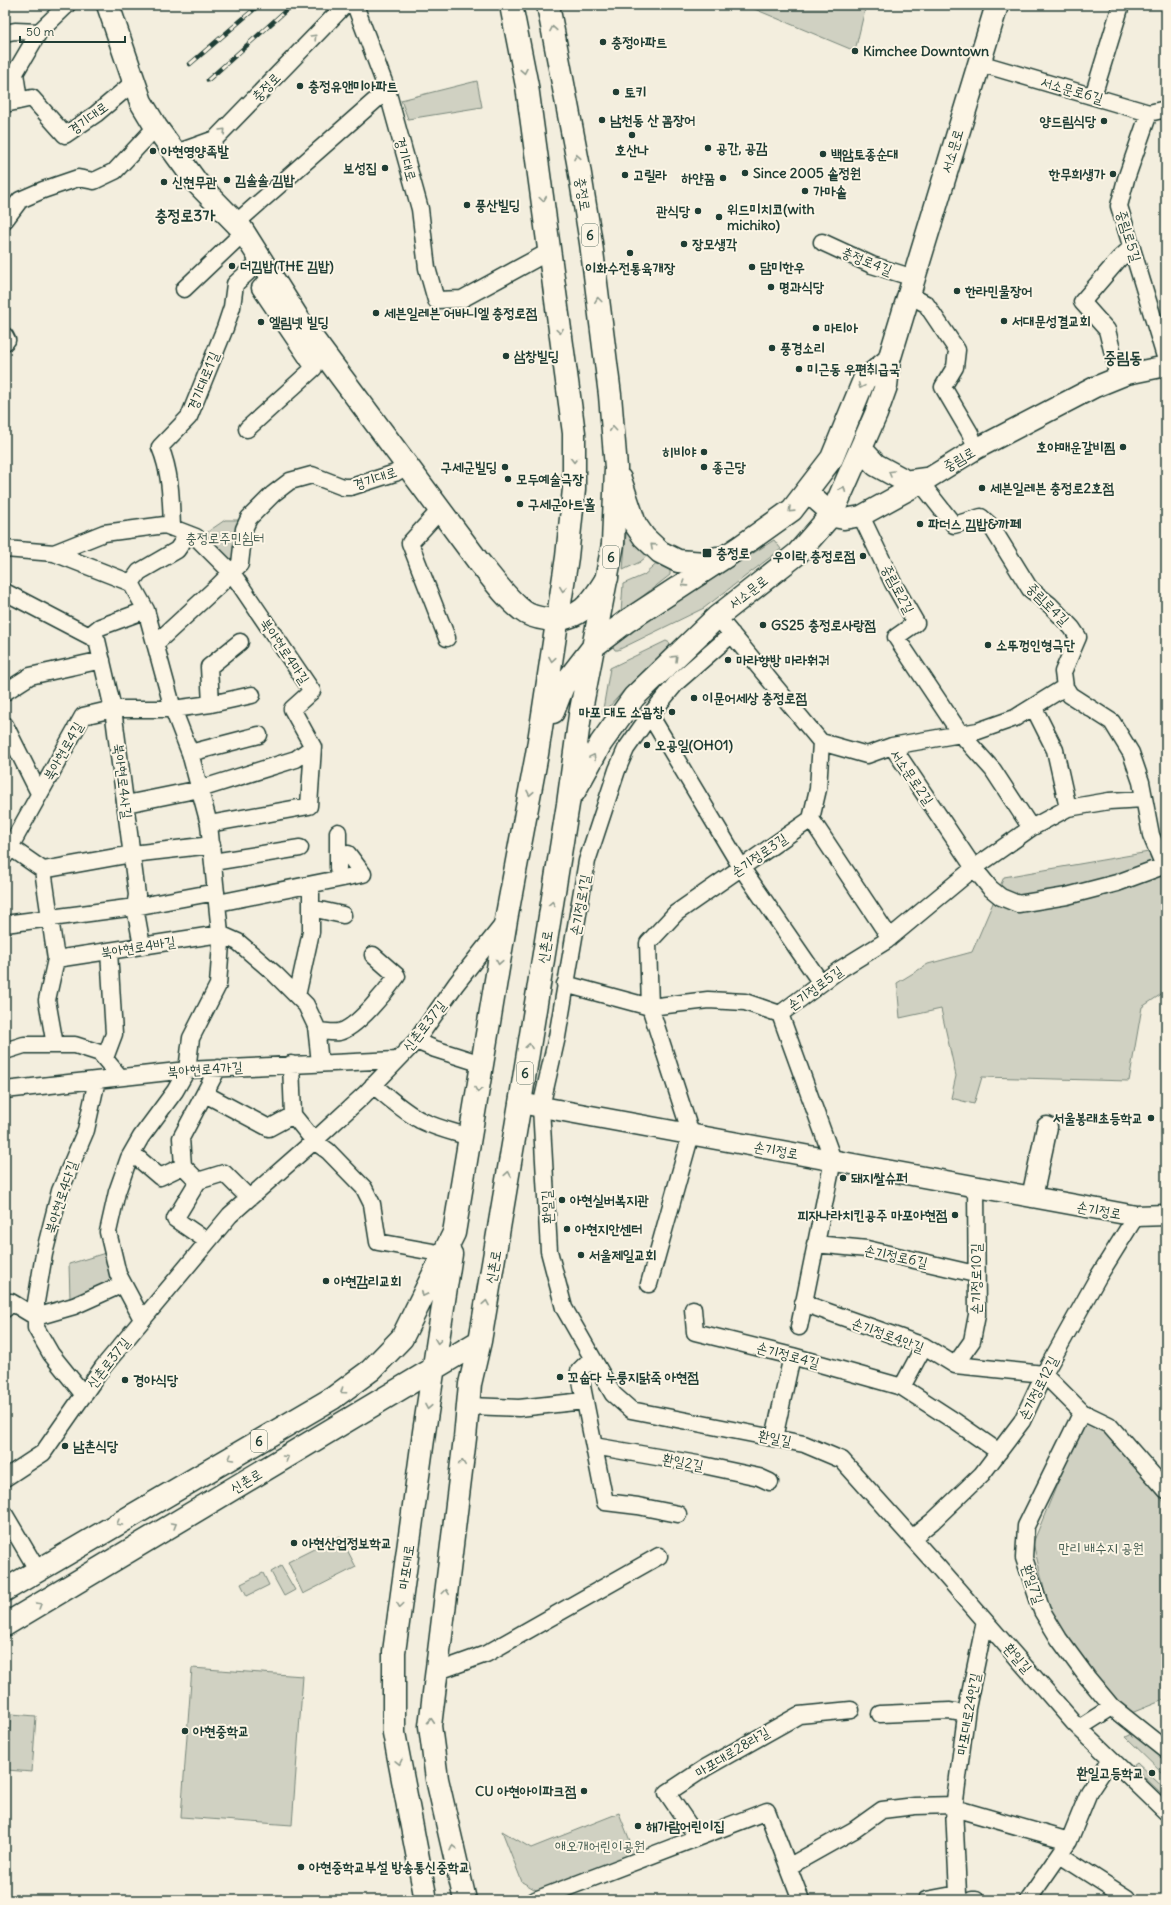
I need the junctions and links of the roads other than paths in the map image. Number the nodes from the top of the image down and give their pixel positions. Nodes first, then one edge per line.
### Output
1 (67, 5) edge
2 (108, 5) edge
3 (345, 5) edge
4 (355, 5) edge
5 (511, 5) edge
6 (548, 5) edge
7 (1121, 5) edge
8 (996, 6) edge
9 (39, 32) junction
10 (5, 33) edge
11 (979, 63) junction
12 (134, 82) junction
13 (387, 90) junction
14 (1094, 96) junction
15 (12, 102) edge
16 (1166, 109) edge
17 (1149, 113) junction
18 (156, 127) junction
19 (176, 153) junction
20 (5, 220) edge
21 (240, 228) junction
22 (822, 242) dead end
23 (1132, 247) junction
24 (550, 251) junction
25 (266, 268) junction
26 (911, 286) junction
27 (184, 289) dead end
28 (5, 336) edge
29 (5, 342) edge
30 (889, 360) junction
31 (1166, 360) edge
32 (1166, 366) edge
33 (1117, 378) junction
34 (247, 429) dead end
35 (861, 449) junction
36 (976, 449) junction
37 (407, 466) junction
38 (616, 468) junction
39 (923, 481) junction
40 (807, 492) junction
41 (440, 510) junction
42 (832, 514) junction
43 (860, 516) junction
44 (172, 528) junction
45 (188, 534) junction
46 (740, 547) junction
47 (5, 549) edge
48 (54, 553) junction
49 (232, 573) junction
50 (607, 578) junction
51 (131, 583) junction
52 (5, 592) edge
53 (146, 610) junction
54 (717, 616) junction
55 (558, 620) junction
56 (732, 634) junction
57 (90, 635) junction
58 (447, 638) dead end
59 (240, 642) dead end
60 (155, 644) junction
61 (594, 646) junction
62 (102, 660) junction
63 (1065, 687) junction
64 (5, 692) edge
65 (252, 695) dead end
66 (211, 704) junction
67 (1034, 708) junction
68 (113, 709) junction
69 (173, 709) junction
70 (650, 715) junction
71 (5, 725) edge
72 (960, 733) junction
73 (259, 735) dead end
74 (821, 742) junction
75 (892, 746) junction
76 (314, 747) junction
77 (190, 753) junction
78 (537, 754) junction
79 (200, 789) junction
80 (39, 793) junction
81 (1144, 799) junction
82 (126, 804) junction
83 (568, 804) junction
84 (1068, 808) junction
85 (811, 819) junction
86 (209, 824) junction
87 (1031, 828) junction
88 (338, 832) dead end
89 (212, 845) junction
90 (300, 848) dead end
91 (7, 852) edge
92 (132, 854) junction
93 (338, 857) junction
94 (213, 862) junction
95 (1165, 866) edge
96 (740, 867) junction
97 (974, 868) junction
98 (44, 870) junction
99 (338, 879) junction
100 (311, 885) junction
101 (217, 898) junction
102 (135, 907) junction
103 (311, 908) junction
104 (343, 915) dead end
105 (50, 919) junction
106 (506, 920) junction
107 (5, 924) edge
108 (220, 934) junction
109 (890, 938) junction
110 (142, 946) junction
111 (108, 951) junction
112 (373, 955) dead end
113 (56, 959) junction
114 (821, 983) junction
115 (565, 984) junction
116 (297, 996) junction
117 (650, 1007) junction
118 (780, 1014) junction
119 (317, 1031) junction
120 (416, 1041) junction
121 (55, 1045) junction
122 (5, 1051) edge
123 (105, 1058) junction
124 (396, 1060) junction
125 (320, 1063) junction
126 (291, 1064) junction
127 (482, 1064) junction
128 (218, 1068) junction
129 (187, 1070) junction
130 (120, 1077) junction
131 (97, 1080) junction
132 (373, 1085) junction
133 (5, 1090) edge
134 (205, 1094) junction
135 (531, 1105) junction
136 (293, 1115) junction
137 (1047, 1126) dead end
138 (691, 1134) junction
139 (470, 1137) junction
140 (314, 1141) junction
141 (132, 1152) junction
142 (833, 1160) junction
143 (183, 1166) junction
144 (198, 1181) junction
145 (976, 1187) junction
146 (1032, 1197) junction
147 (249, 1198) junction
148 (1166, 1215) edge
149 (1136, 1216) junction
150 (454, 1234) junction
151 (207, 1241) junction
152 (815, 1244) junction
153 (444, 1254) junction
154 (975, 1274) junction
155 (123, 1284) junction
156 (649, 1284) dead end
157 (803, 1303) junction
158 (5, 1309) edge
159 (693, 1309) dead end
160 (36, 1316) junction
161 (142, 1319) junction
162 (799, 1327) dead end
163 (480, 1341) junction
164 (924, 1346) junction
165 (792, 1356) junction
166 (592, 1358) junction
167 (955, 1365) junction
168 (434, 1369) junction
169 (1044, 1374) junction
170 (902, 1387) junction
171 (84, 1395) junction
172 (584, 1400) junction
173 (468, 1406) junction
174 (1082, 1412) junction
175 (774, 1438) junction
176 (594, 1446) junction
177 (999, 1452) junction
178 (5, 1478) edge
179 (770, 1482) dead end
180 (1166, 1490) edge
181 (678, 1514) dead end
182 (5, 1515) edge
183 (912, 1538) junction
184 (659, 1556) dead end
185 (38, 1571) junction
186 (5, 1590) edge
187 (985, 1621) junction
188 (5, 1625) edge
189 (436, 1672) junction
190 (1112, 1707) junction
191 (851, 1710) dead end
192 (880, 1714) dead end
193 (966, 1714) junction
194 (1079, 1728) junction
195 (1166, 1750) edge
196 (1111, 1759) junction
197 (954, 1806) junction
198 (1166, 1812) edge
199 (697, 1837) junction
200 (1069, 1841) junction
201 (1060, 1855) junction
202 (788, 1867) junction
203 (963, 1898) edge
204 (426, 1900) edge
205 (465, 1900) edge
206 (535, 1900) edge
207 (801, 1900) edge
208 (926, 1900) edge
209 (976, 1900) edge
210 (1028, 1900) edge
211 (1126, 1900) edge

1 - 9 street
2 - 12 main road, 경기대로
19 -> 3 street, 충정로
4 - 13 street, 경기대로
5 -> 24 main road, 6
38 -> 6 main road, 충정로 / 6
7 - 14 street
8 - 11 main road, 서소문로
9 - 10 street
9 - 15 street
11 - 14 street, 서소문로6길
11 - 26 main road, 서소문로
12 - 15 street, 경기대로
12 - 18 main road, 경기대로
13 - 21 street
13 - 24 street, 경기대로
14 - 17 street, 서소문로6길
16 - 17 street
17 - 23 street, 중림로5길
18 - 19 main road, 경기대로
18 - 20 street
19 - 21 main road, 경기대로
21 - 25 main road, 경기대로
21 - 27 street
22 - 26 street, 충정로4길
23 - 31 street, 중림로5길
23 - 33 street
24 -> 55 main road, 6
25 - 34 street
25 - 37 main road, 경기대로
25 - 44 street, 경기대로1길
26 - 30 main road, 서소문로
26 - 36 street
28 - 29 street
30 - 35 main road, 서소문로
30 -> 40 main road
32 - 33 street, 중림로
33 - 36 street, 중림로
39 -> 35 main road
42 -> 35 main road, 서소문로
36 - 39 street, 중림로
37 - 41 main road, 경기대로
37 - 49 street, 경기대로
46 -> 38 main road
38 - 50 main road, 충정로 / 6
39 - 43 street, 중림로
39 - 63 street, 중림로4길
40 - 42 street
40 -> 46 main road
41 - 55 main road, 경기대로
41 - 58 street
42 - 43 street, 중림로
42 - 54 main road, 서소문로
43 - 72 street, 중림로2길
44 - 45 street, 북아현로4마길
44 - 48 street, 북아현로4마길
45 - 49 street, 북아현로4마길
45 - 51 street
46 -> 61 main road
47 - 48 street
48 - 51 street
49 - 60 street
49 - 76 street, 북아현로4마길
50 - 55 main road, 경기대로
50 - 61 main road, 충정로 / 6
51 - 53 street
52 - 57 street
53 - 57 street
53 - 60 street
54 - 56 street
83 -> 54 main road, 서소문로
55 -> 78 main road, 6
56 - 70 street, 손기정로1길
56 - 74 street
57 - 62 street
59 - 66 street
60 - 69 street
61 - 78 main road
61 - 83 main road, 신촌로 / 6
62 - 64 street
62 - 68 street
63 - 67 street
63 - 81 street
65 - 66 street
66 - 69 street
67 - 72 street
67 - 84 street
68 - 69 street
68 - 80 street, 북아현로4길
68 - 82 street, 북아현로4사길
69 - 77 street
70 - 96 street
70 - 115 street, 손기정로1길
71 - 80 street
72 - 75 street
72 - 87 street, 중림로2길
73 - 77 street
74 - 75 street, 서소문로2길
74 - 85 street
75 - 97 street, 서소문로2길
76 - 79 street
76 - 86 street
77 - 79 street
78 -> 106 main road, 신촌로 / 6
79 - 82 street
79 - 86 street
80 - 91 street, 북아현로4길
81 - 84 street
81 - 95 street
82 - 92 street, 북아현로4사길
135 -> 83 main road, 신촌로 / 6
84 - 87 street
85 - 96 street, 손기정로3길
85 - 109 street
86 - 89 street
87 - 97 street
88 - 93 street
89 - 92 street
89 - 94 street
90 - 94 street
91 - 98 street
92 - 98 street
92 - 102 street, 북아현로4사길
93 - 99 street
93 - 99 street
94 - 101 street
95 - 97 street, 서소문로2길
96 - 114 street
96 - 117 street, 손기정로3길
97 - 109 street, 손기정로5길
98 - 105 street
99 - 100 street
100 - 101 street
100 - 103 street
101 - 102 street
101 - 108 street
102 - 105 street
102 - 110 street, 북아현로4사길
103 - 104 street
103 - 116 street
105 - 107 street
105 - 113 street
106 - 120 street, 신촌로37길
106 -> 127 main road, 신촌로 / 6
108 - 110 street, 북아현로4바길
108 - 116 street
108 - 129 street
109 - 114 street, 손기정로5길
110 - 111 street, 북아현로4바길
111 - 113 street, 북아현로4바길
111 - 123 street
112 - 119 street
113 - 121 street
114 - 118 street, 손기정로5길
115 - 117 street
115 - 135 street, 손기정로1길
116 - 119 street
117 - 118 street
117 - 138 street, 손기정로3길
118 - 142 street, 손기정로5길
119 - 125 street
120 - 124 street, 신촌로37길
120 - 127 street
121 - 122 street
121 - 123 street
123 - 130 street
124 - 125 street, 북아현로4가길
124 - 132 street, 신촌로37길
125 - 126 street, 북아현로4가길
126 - 128 street, 북아현로4가길
126 - 136 street
127 -> 139 main road, 신촌로 / 6
128 - 129 street, 북아현로4가길
128 - 134 street
129 - 130 street, 북아현로4가길
129 - 141 street
130 - 131 street, 북아현로4가길
131 - 133 street, 북아현로4가길
131 - 160 street, 북아현로4다길
132 - 139 street
132 - 140 street, 신촌로37길
134 - 136 street
134 - 143 street
135 - 138 street, 손기정로
163 -> 135 main road, 신촌로 / 6
135 - 166 street, 환일길
136 - 140 street
137 - 146 street
138 - 142 street, 손기정로
138 - 156 street
139 - 150 main road, 신촌로 / 6
140 - 147 street, 신촌로37길
140 - 153 street
141 - 143 street
141 - 155 street
142 - 145 street, 손기정로
142 - 152 street
143 - 144 street
144 - 147 street
144 - 151 street
145 - 146 street, 손기정로
145 - 154 street, 손기정로10길
146 - 149 street, 손기정로
147 - 151 street, 신촌로37길
148 - 149 street, 손기정로
149 - 169 street, 손기정로12길
150 - 153 main road, 신촌로 / 6
150 -> 168 main road, 마포대로
151 - 161 street, 신촌로37길
152 - 154 street, 손기정로6길
152 - 157 street
153 -> 185 main road, 신촌로 / 6
154 - 167 street, 손기정로10길
155 - 160 street
155 - 161 street
157 - 162 street
157 - 164 street, 손기정로4안길
158 - 160 street
159 - 165 street, 손기정로4길
160 - 171 street, 북아현로4다길
161 - 171 street, 신촌로37길
163 - 168 main road, 신촌로 / 6
163 - 173 main road
164 - 167 street, 손기정로4안길
164 - 170 street
165 - 170 street, 손기정로4길
165 - 175 street
166 - 172 street
166 - 175 street, 환일길
167 - 169 street, 손기정로4안길
188 -> 168 main road, 신촌로 / 6
168 -> 204 main road, 마포대로
169 - 174 street
169 - 177 street, 손기정로12길
170 - 177 street, 손기정로4길
171 - 178 street, 신촌로37길
172 - 173 street
172 - 176 street
189 -> 173 main road
174 - 180 street
174 - 190 street, 환일7길
175 - 183 street, 환일길
176 - 179 street, 환일2길
176 - 181 street
177 - 183 street, 손기정로12길
182 - 185 street
183 - 187 street, 환일길
184 - 189 street
185 - 186 main road, 신촌로 / 6
187 - 193 street, 마포대로24안길
187 - 194 street, 환일길
205 -> 189 main road
190 - 194 street
190 - 195 street, 환일7길
191 - 199 street, 마포대로28라길
192 - 193 street
193 - 197 street, 마포대로24안길
194 - 196 street, 환일길
196 - 198 street, 환일길
196 - 200 street
197 - 200 street
197 - 202 street
197 - 203 street, 마포대로24안길
199 - 202 street
199 - 206 street
200 - 201 street
201 - 210 street
201 - 211 street
202 - 207 street
203 - 208 street
203 - 209 street

